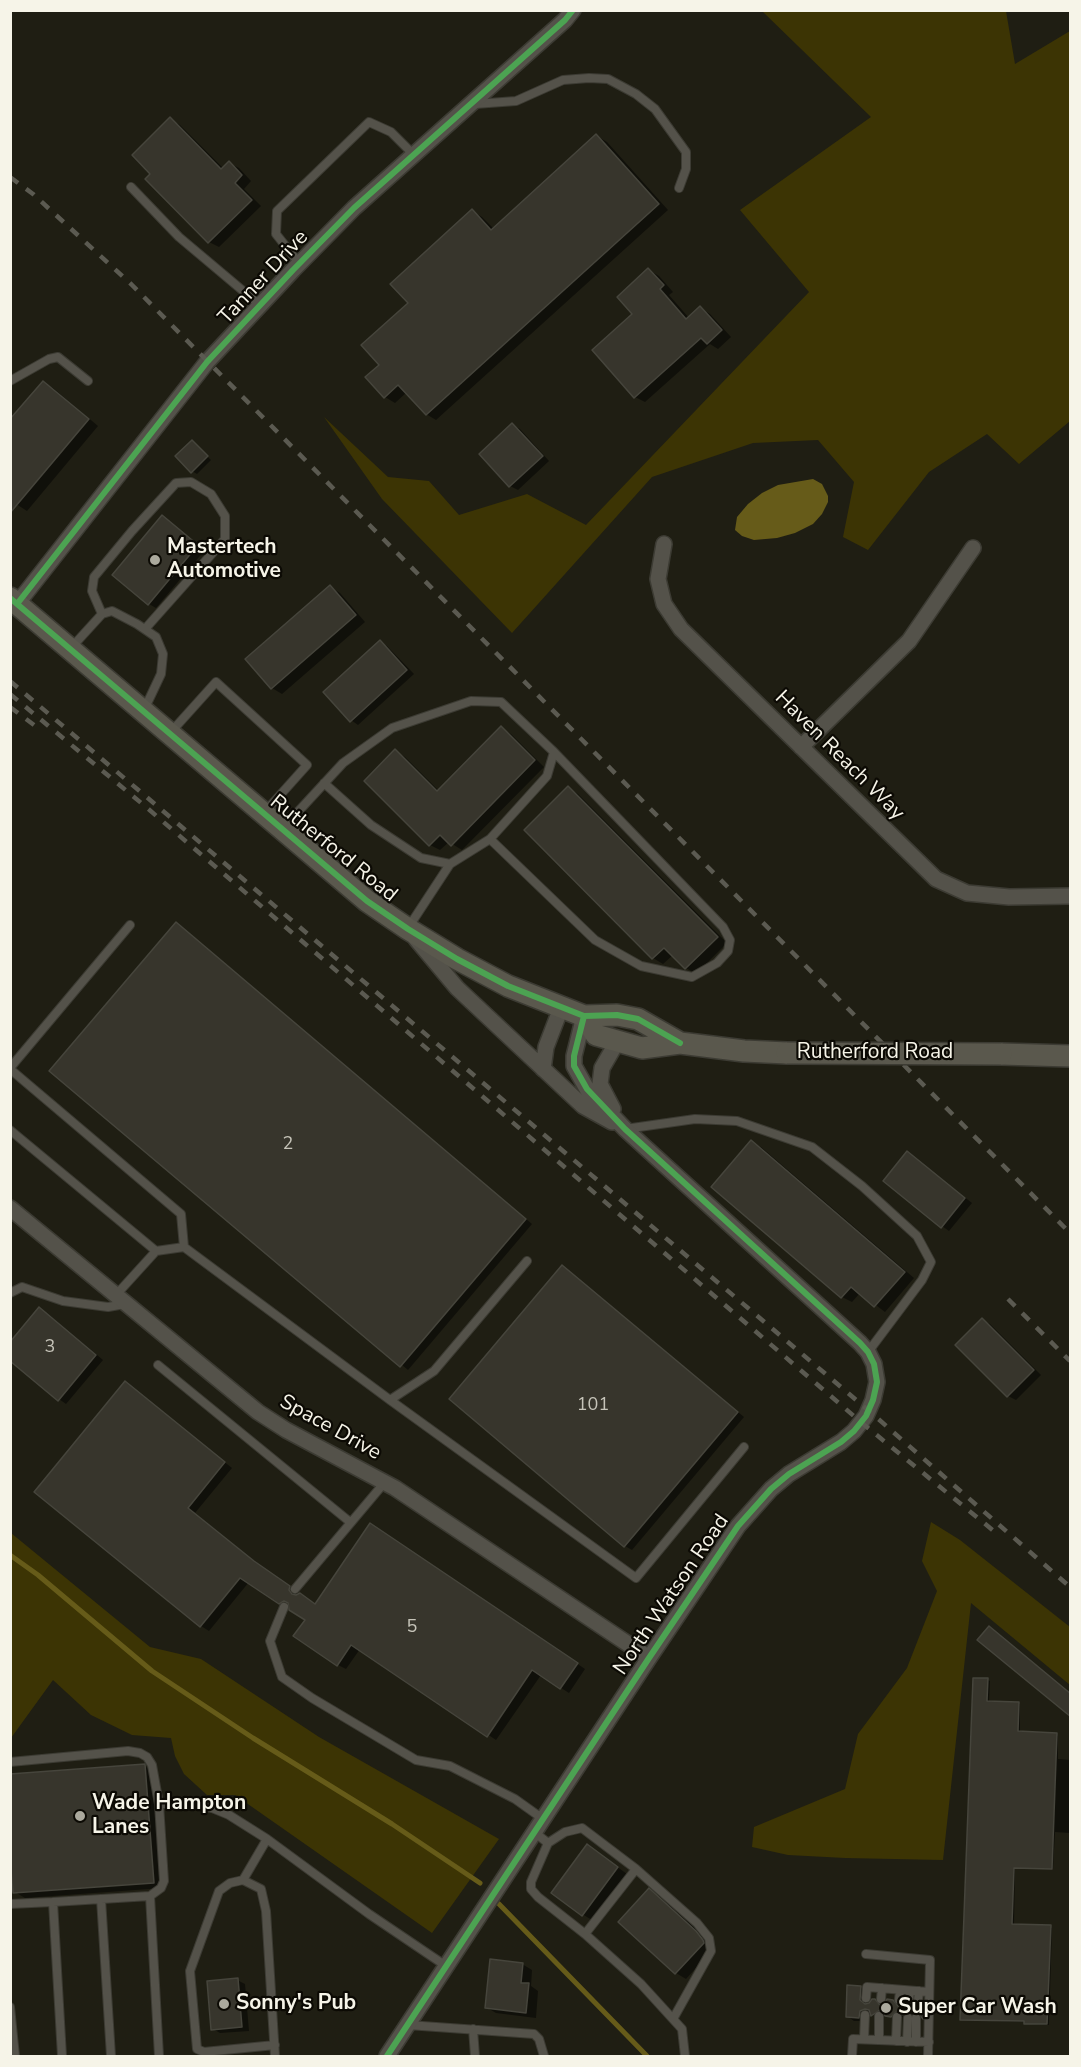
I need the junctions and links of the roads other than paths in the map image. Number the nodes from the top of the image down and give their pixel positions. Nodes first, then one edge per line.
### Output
1 (573, 10) edge
2 (470, 105) junction
3 (414, 155) junction
4 (131, 187) dead end
5 (679, 188) dead end
6 (299, 263) junction
7 (261, 306) junction
8 (10, 381) edge
9 (88, 381) dead end
10 (664, 544) dead end
11 (973, 548) dead end
12 (14, 601) edge
13 (102, 614) junction
14 (146, 629) junction
15 (70, 649) junction
16 (143, 711) junction
17 (170, 734) junction
18 (801, 747) junction
19 (554, 752) junction
20 (324, 783) junction
21 (263, 813) junction
22 (282, 829) junction
23 (490, 839) junction
24 (450, 864) junction
25 (1071, 896) edge
26 (129, 925) dead end
27 (408, 929) junction
28 (561, 1008) junction
29 (584, 1016) junction
30 (617, 1042) junction
31 (680, 1043) junction
32 (1071, 1056) edge
33 (10, 1069) edge
34 (543, 1069) junction
35 (626, 1129) junction
36 (10, 1130) edge
37 (10, 1208) edge
38 (184, 1247) junction
39 (156, 1251) junction
40 (526, 1261) dead end
41 (10, 1293) edge
42 (121, 1299) junction
43 (868, 1352) junction
44 (158, 1365) dead end
45 (390, 1400) junction
46 (744, 1447) dead end
47 (385, 1482) junction
48 (350, 1522) junction
49 (295, 1589) dead end
50 (284, 1607) dead end
51 (649, 1658) junction
52 (10, 1762) edge
53 (159, 1804) junction
54 (539, 1825) junction
55 (267, 1839) junction
56 (548, 1843) junction
57 (636, 1869) junction
58 (243, 1880) junction
59 (150, 1896) junction
60 (101, 1899) junction
61 (53, 1902) junction
62 (10, 1904) edge
63 (585, 1934) junction
64 (866, 1954) dead end
65 (446, 1966) junction
66 (882, 1989) junction
67 (900, 1990) junction
68 (915, 1991) junction
69 (929, 1992) junction
70 (866, 1998) dead end
71 (881, 1999) dead end
72 (899, 2000) dead end
73 (913, 2001) dead end
74 (10, 2007) edge
75 (865, 2015) dead end
76 (879, 2016) dead end
77 (897, 2017) dead end
78 (673, 2019) junction
79 (408, 2025) junction
80 (473, 2029) junction
81 (864, 2039) junction
82 (879, 2040) junction
83 (896, 2041) junction
84 (906, 2042) junction
85 (916, 2042) junction
86 (928, 2042) junction
87 (275, 2045) junction
88 (15, 2056) edge
89 (62, 2056) edge
90 (111, 2056) edge
91 (159, 2056) edge
92 (276, 2056) edge
93 (387, 2056) edge
94 (475, 2056) edge
95 (544, 2056) edge
96 (685, 2056) edge
97 (852, 2056) edge
98 (928, 2056) edge

1 - 2 street, Tanner Drive
2 - 3 street, Tanner Drive
2 - 5 lane
3 - 6 street, Tanner Drive
3 - 6 lane
4 - 7 lane
6 - 7 street, Tanner Drive
7 - 12 street, Tanner Drive
8 - 9 lane
10 - 18 street, Haven Reach Way
11 - 18 street
12 - 15 street, Rutherford Road
13 - 14 lane
13 - 14 lane
13 - 15 lane
14 - 16 lane
15 - 16 street, Rutherford Road
16 - 17 street, Rutherford Road
17 - 21 street, Rutherford Road
17 - 21 lane
18 - 25 street, Haven Reach Way
19 - 20 lane
19 - 23 lane
19 - 23 lane
20 - 22 lane
20 - 24 lane
21 - 22 street, Rutherford Road
22 - 27 street, Rutherford Road
23 - 24 lane
24 - 27 lane
26 - 33 lane
27 - 28 street, Rutherford Road
27 - 34 street
28 - 29 street, Rutherford Road
28 - 34 street
29 - 30 street, Rutherford Road
29 - 31 street, Rutherford Road
29 - 35 street
30 - 31 street, Rutherford Road
30 - 35 street
31 - 32 street, Rutherford Road, bridge
33 - 38 lane
34 - 35 street
35 - 43 street
35 - 43 lane
36 - 39 lane
37 - 42 street, Space Drive
38 - 39 lane
38 - 45 lane
39 - 42 lane
40 - 45 lane
41 - 42 lane
42 - 47 street, Space Drive
43 - 51 street, North Watson Road
44 - 48 lane
45 - 46 lane
47 - 48 lane
47 - 51 street, Space Drive
48 - 49 lane
50 - 54 lane
51 - 54 street, North Watson Road
52 - 53 lane
53 - 55 lane
53 - 59 lane
54 - 56 lane
54 - 65 street, North Watson Road
55 - 58 lane
55 - 65 lane
56 - 57 lane
56 - 63 lane
57 - 63 lane
57 - 78 lane
58 - 87 lane
58 - 87 lane
59 - 60 lane
59 - 91 lane
60 - 61 lane
60 - 90 lane
61 - 62 lane
61 - 89 lane
63 - 78 lane
64 - 69 lane
65 - 79 street, North Watson Road
66 - 67 lane
66 - 70 lane
66 - 71 lane
67 - 68 lane
67 - 72 lane
68 - 69 lane
68 - 73 lane
69 - 86 lane
74 - 88 lane
75 - 81 lane
76 - 82 lane
77 - 83 lane
78 - 96 lane
79 - 80 lane
79 - 93 street, North Watson Road
80 - 94 lane
80 - 95 lane
81 - 82 lane
81 - 97 lane
82 - 83 lane
83 - 84 lane
84 - 85 lane
84 - 85 lane
85 - 86 lane
86 - 98 lane
87 - 92 lane

